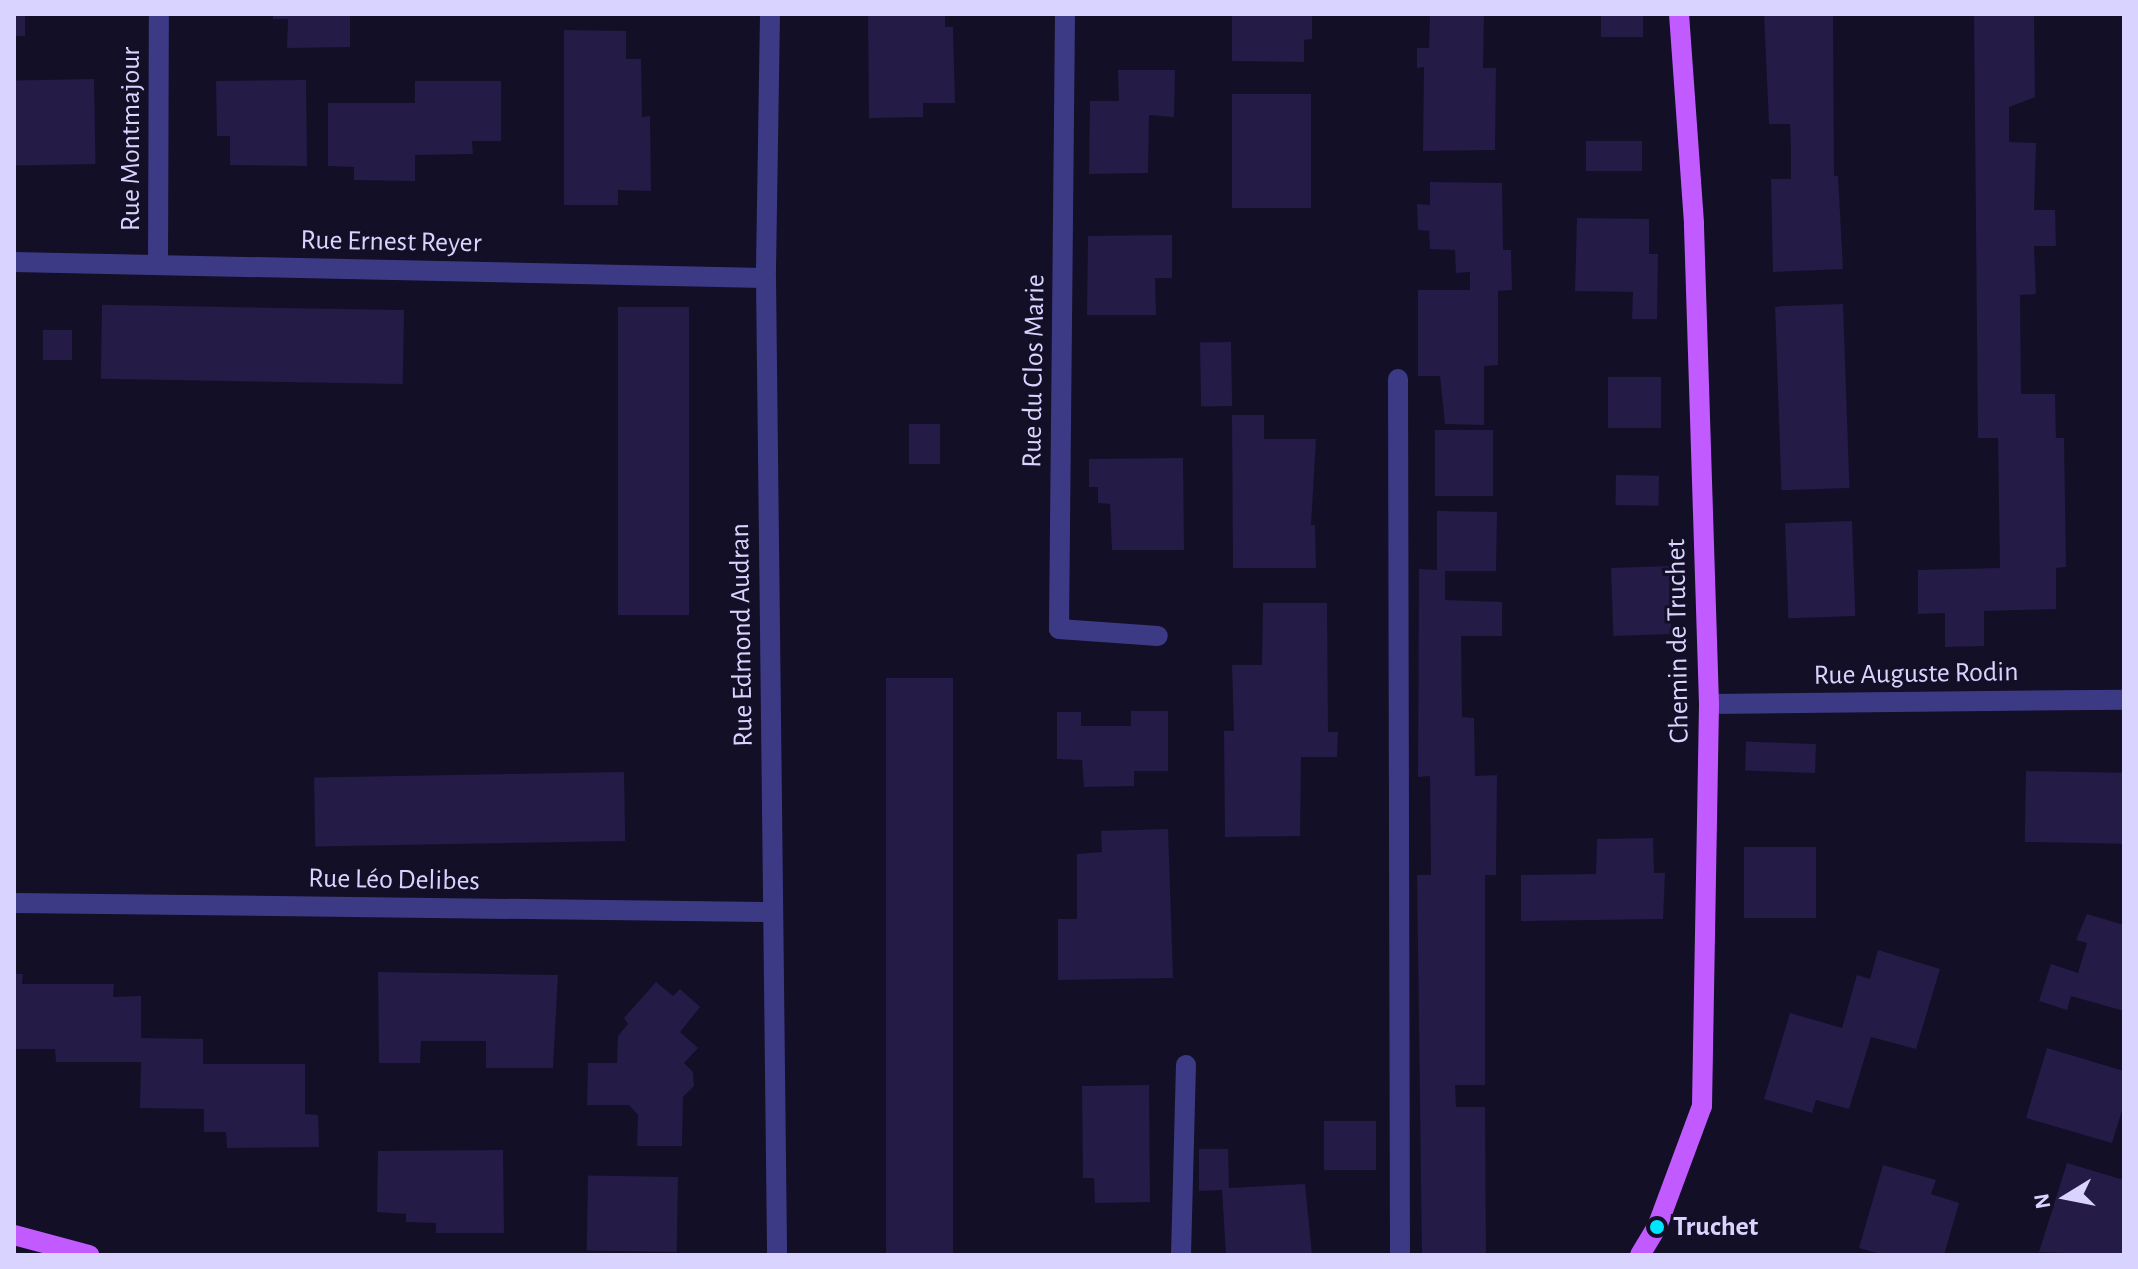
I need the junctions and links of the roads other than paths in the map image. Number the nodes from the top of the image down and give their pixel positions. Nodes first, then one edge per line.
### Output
1 (159, 14) edge
2 (770, 14) edge
3 (1065, 14) edge
4 (1679, 14) edge
5 (14, 262) edge
6 (158, 265) junction
7 (766, 278) junction
8 (1398, 379) dead end
9 (1158, 636) dead end
10 (2124, 700) edge
11 (1709, 704) junction
12 (14, 903) edge
13 (772, 912) junction
14 (1186, 1065) dead end
15 (14, 1235) edge
16 (89, 1255) edge
17 (777, 1255) edge
18 (1181, 1255) edge
19 (1400, 1255) edge
20 (1640, 1255) edge

1 - 6 street, Rue Montmajour
2 - 7 street, Rue Edmond Audran
3 - 9 street, Rue du Clos Marie
4 - 11 main road, Chemin de Truchet
5 - 6 street, Rue Ernest Reyer
6 - 7 street, Rue Ernest Reyer
7 - 13 street, Rue Edmond Audran
8 - 19 street
10 - 11 street, Rue Auguste Rodin
11 - 20 main road, Chemin de Truchet
12 - 13 street, Rue Léo Delibes
13 - 17 street, Rue Edmond Audran
14 - 18 street
15 - 16 main road

